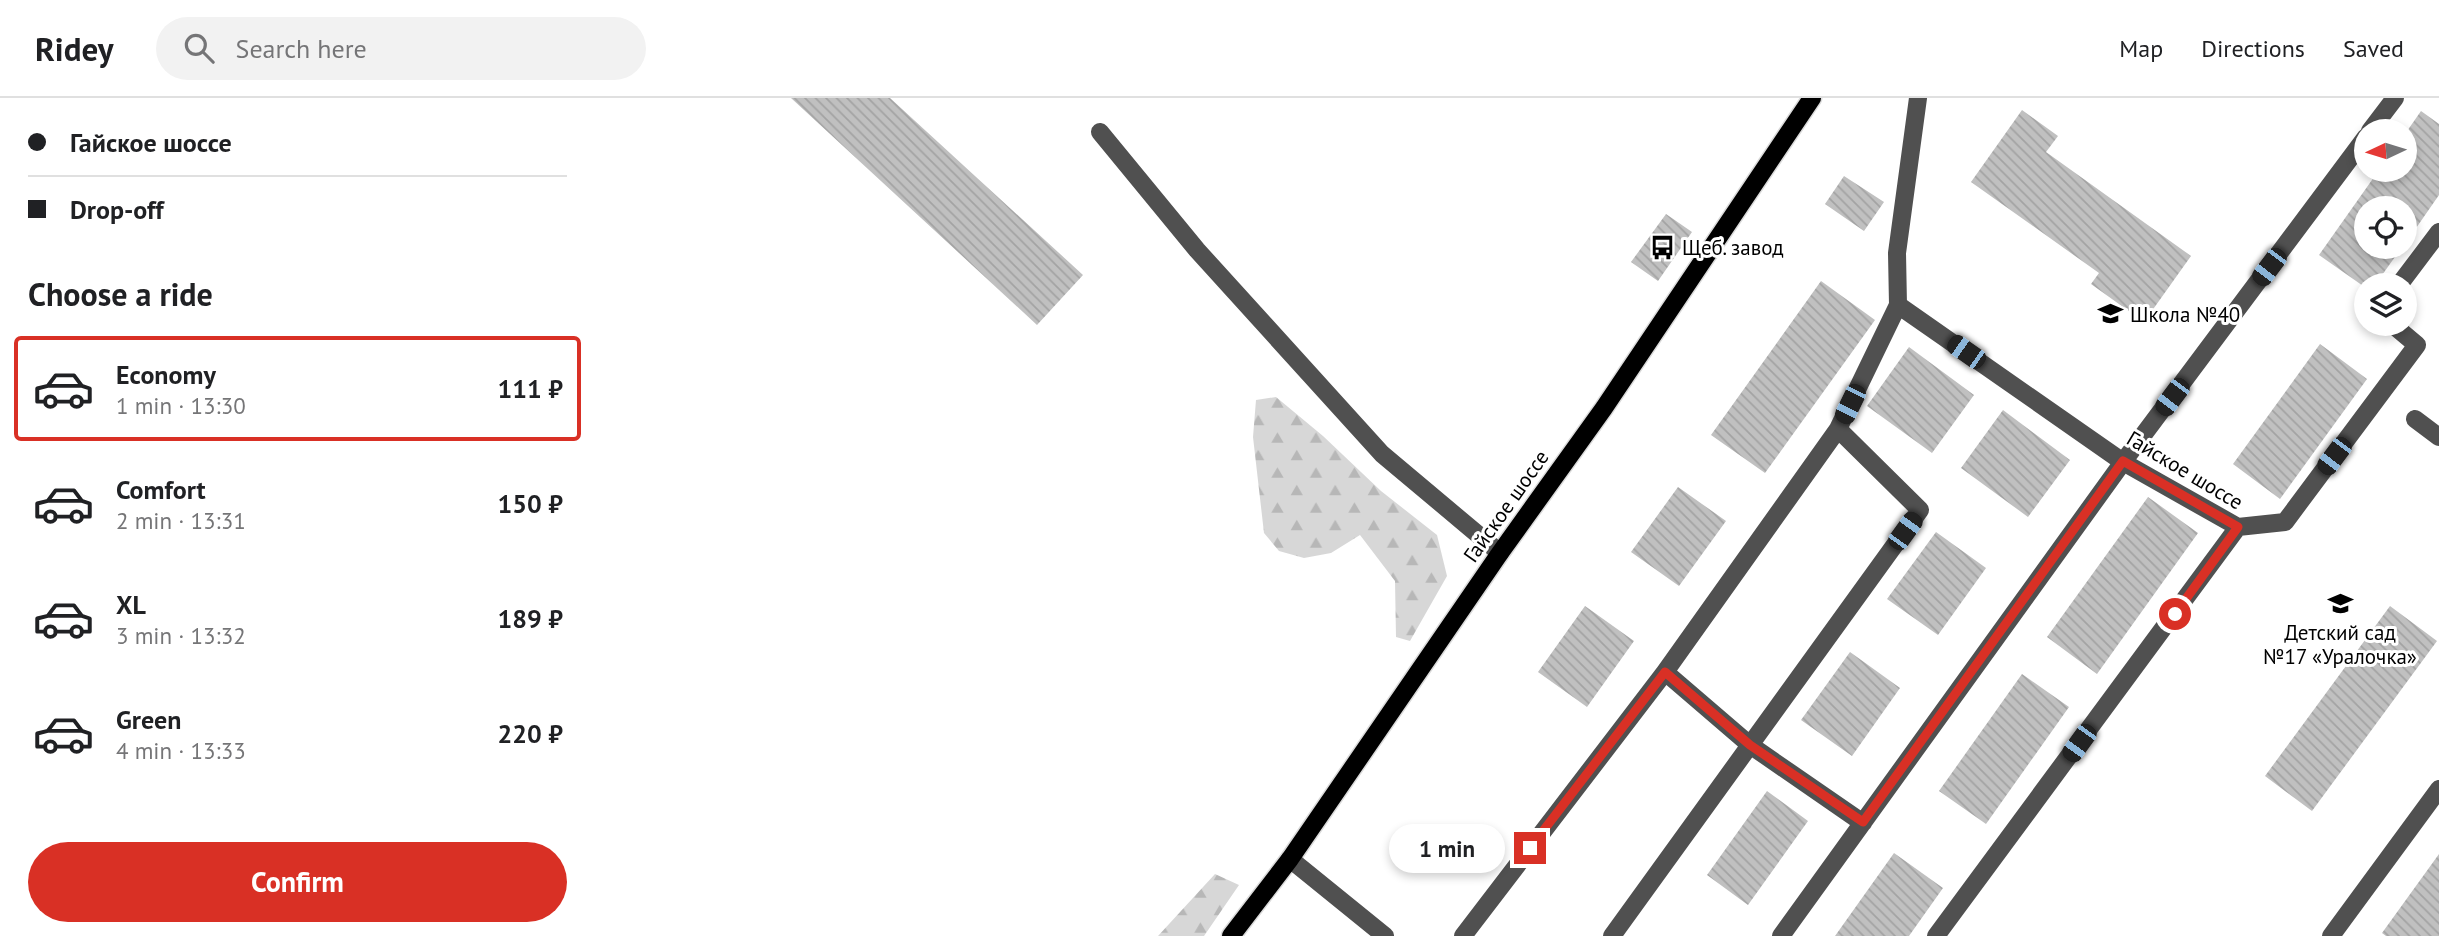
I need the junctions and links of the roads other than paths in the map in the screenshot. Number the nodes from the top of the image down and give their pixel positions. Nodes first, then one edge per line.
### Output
1 (1812, 98) edge
2 (1918, 98) edge
3 (2395, 98) edge
4 (2379, 119) edge
5 (1100, 132) dead end
6 (2354, 153) edge
7 (2439, 232) edge
8 (2408, 273) edge
9 (1898, 305) junction
10 (2406, 336) edge
11 (2416, 419) dead end
12 (1838, 429) junction
13 (2439, 436) edge
14 (2123, 461) junction
15 (2238, 527) junction
16 (1500, 552) junction
17 (1665, 672) junction
18 (1750, 745) junction
19 (2439, 789) edge
20 (1863, 822) junction
21 (1290, 859) junction
22 (1231, 936) edge
23 (1386, 936) edge
24 (1463, 936) edge
25 (1612, 936) edge
26 (1781, 936) edge
27 (1936, 936) edge
28 (2331, 936) edge

1 - 16 main road, Гайское шоссе
2 - 9 street
3 - 4 street
5 - 16 street
6 - 14 street
7 - 8 street
9 - 12 street
9 - 14 street, Гайское шоссе
10 - 15 street
11 - 13 street
12 - 17 street
12 - 18 street
14 - 15 street, Гайское шоссе
14 - 20 street
15 - 27 street, Гайское шоссе
16 - 21 main road, Гайское шоссе
17 - 18 street
17 - 24 street
18 - 20 street
18 - 25 street
19 - 28 street
20 - 26 street
21 - 22 main road, Гайское шоссе
21 - 23 street

